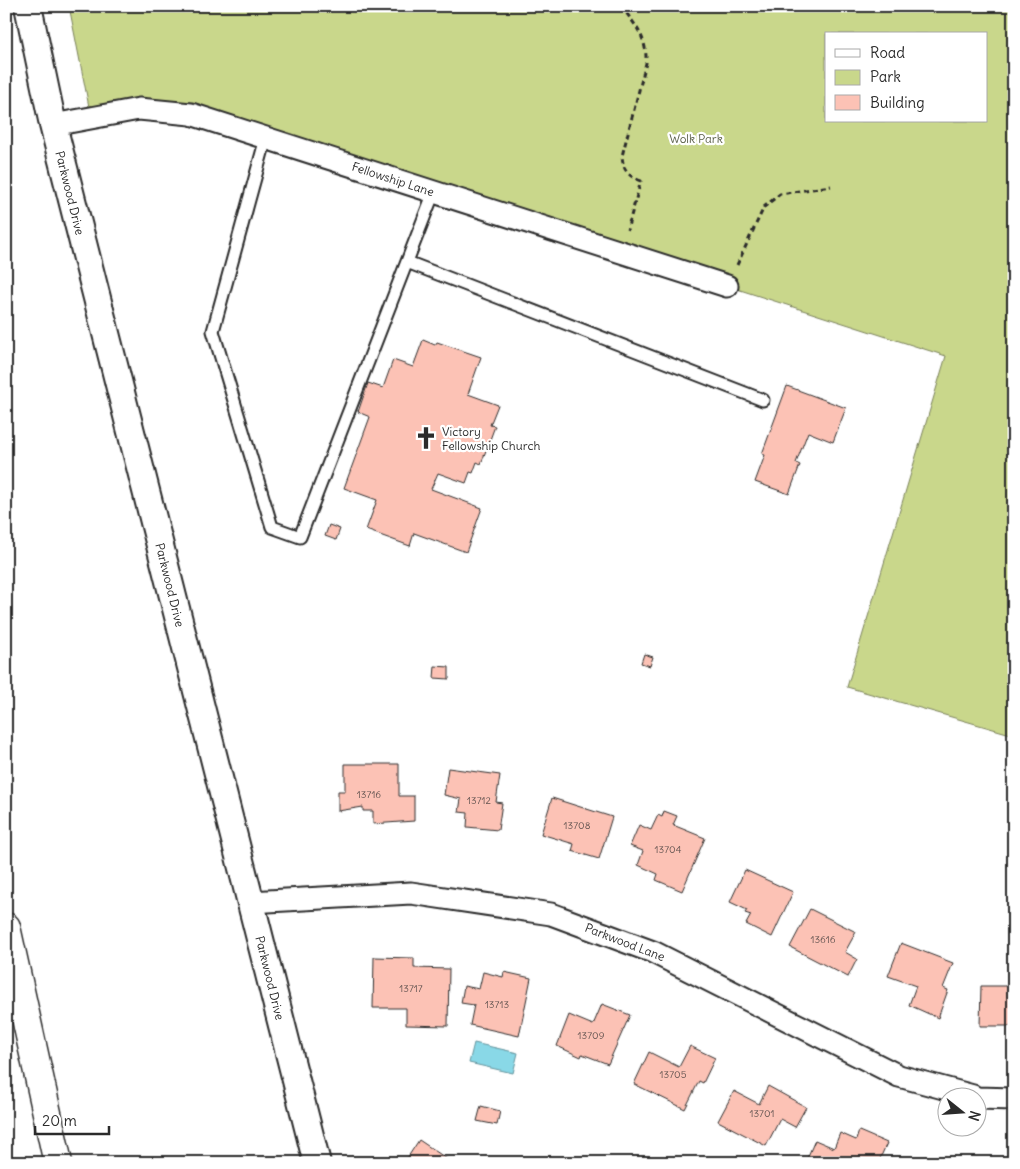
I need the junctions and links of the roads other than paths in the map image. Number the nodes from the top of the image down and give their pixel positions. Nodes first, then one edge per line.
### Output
1 (28, 6) edge
2 (53, 125) junction
3 (266, 138) junction
4 (434, 192) junction
5 (407, 262) junction
6 (727, 286) road end
7 (763, 400) dead end
8 (250, 902) junction
9 (6, 927) edge
10 (938, 1087) edge
11 (988, 1098) edge
12 (1014, 1099) edge
13 (58, 1163) edge
14 (317, 1163) edge

1 - 2 street, Parkwood Drive
2 - 3 street, Fellowship Lane
2 - 8 street, Parkwood Drive
3 - 4 street, Fellowship Lane
3 - 5 lane
4 - 5 lane
4 - 6 street, Fellowship Lane
5 - 7 lane
8 - 10 street, Parkwood Lane
8 - 14 street, Parkwood Drive
9 - 13 highway
11 - 12 street

